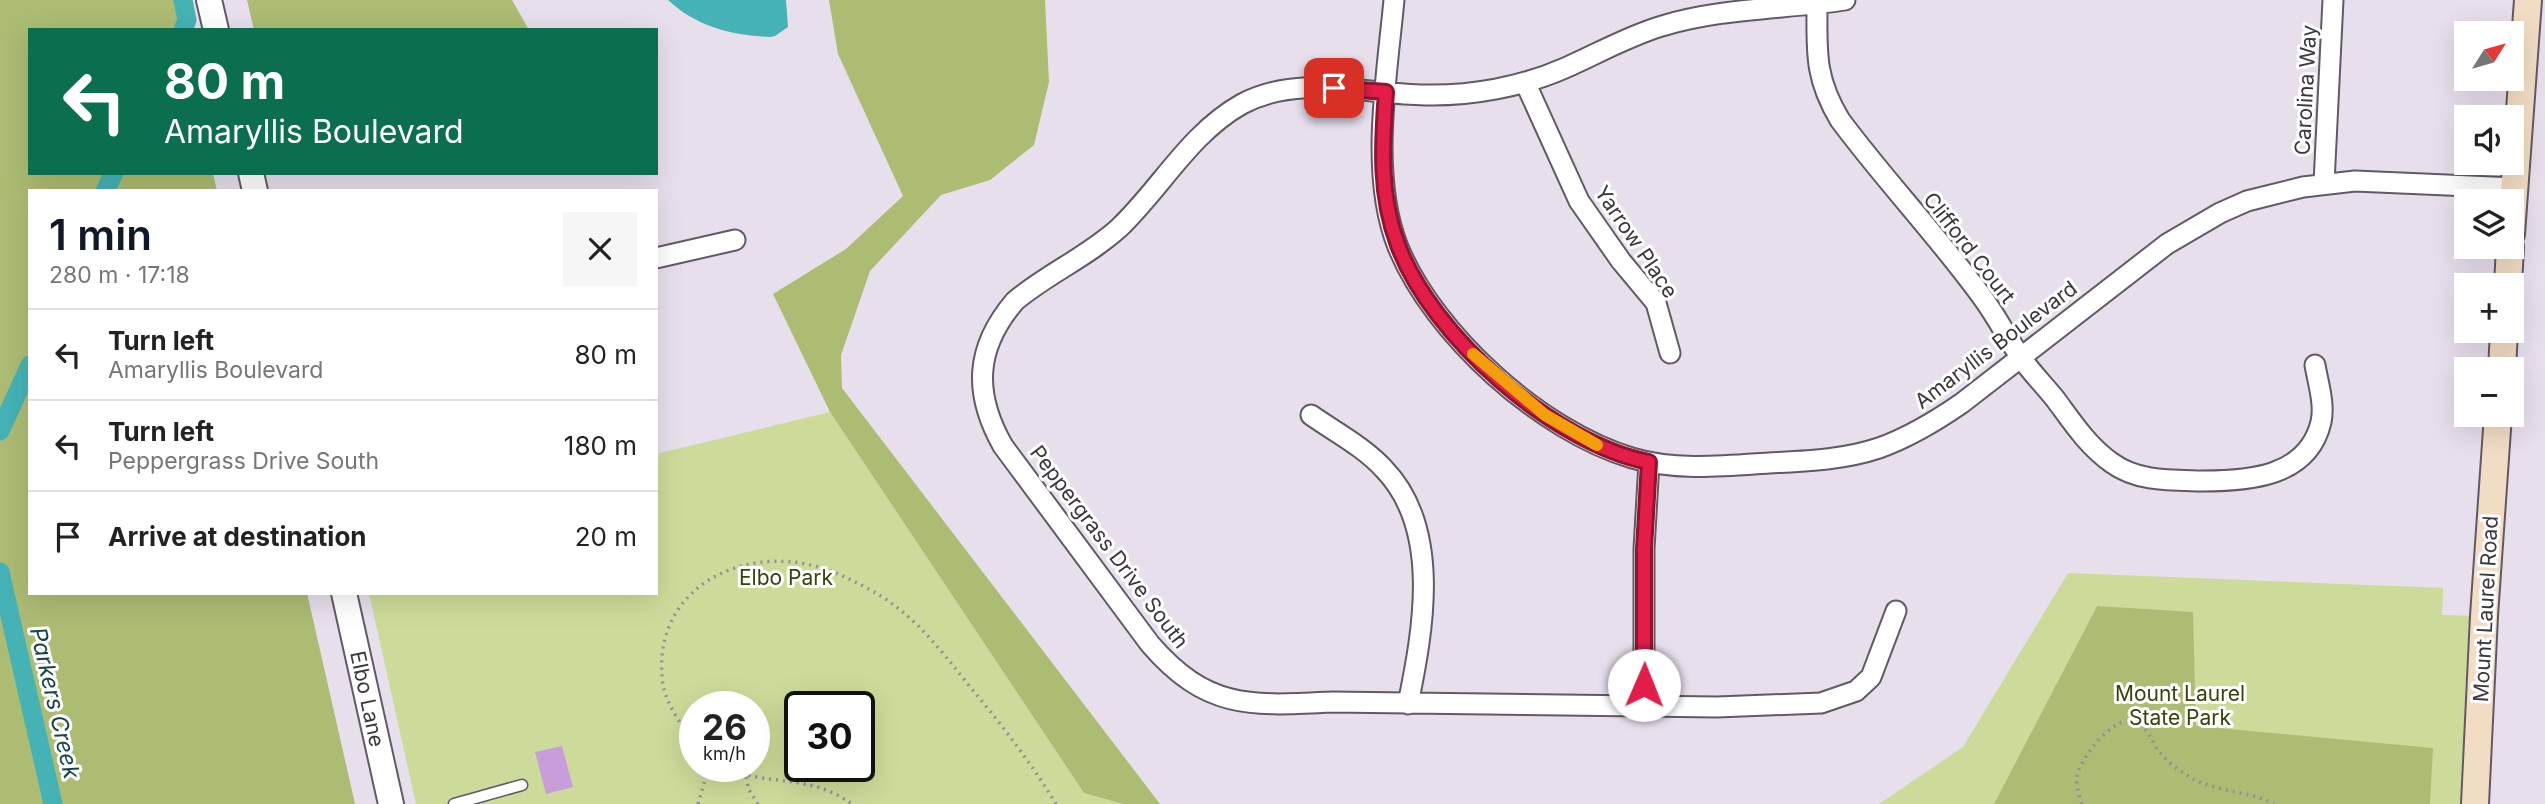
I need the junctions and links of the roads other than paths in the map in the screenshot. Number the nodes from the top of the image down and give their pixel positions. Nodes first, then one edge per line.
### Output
1 (209, 0) edge
2 (1394, 0) edge
3 (1845, 0) edge
4 (2333, 0) edge
5 (2528, 0) edge
6 (1817, 4) junction
7 (216, 28) edge
8 (1525, 82) junction
9 (1386, 92) junction
10 (2324, 183) junction
11 (2515, 188) joint
12 (735, 240) dead end
13 (658, 258) edge
14 (1670, 354) dead end
15 (2020, 357) junction
16 (2315, 365) dead end
17 (1311, 415) dead end
18 (2497, 427) edge
19 (1649, 462) junction
20 (344, 595) edge
21 (1896, 611) dead end
22 (1408, 704) junction
23 (1644, 705) junction
24 (523, 785) dead end
25 (391, 804) edge
26 (454, 804) edge
27 (2475, 804) edge

1 - 7 street
2 - 9 street, Amaryllis Boulevard
3 - 6 street, Peppergrass Drive South
4 - 10 street, Carolina Way
5 - 11 main road
6 - 8 street, Peppergrass Drive South
6 - 15 street, Clifford Court
8 - 9 street, Peppergrass Drive South
8 - 14 street, Yarrow Place
9 - 19 street, Amaryllis Boulevard
9 - 22 street, Peppergrass Drive South
10 - 11 street, Amaryllis Boulevard
10 - 15 street, Amaryllis Boulevard
12 - 13 street
15 - 16 street, Clifford Court
15 - 19 street, Amaryllis Boulevard
17 - 22 street
18 - 27 main road, Mount Laurel Road
19 - 23 street
20 - 25 street, Elbo Lane
21 - 23 street, Peppergrass Drive South
22 - 23 street, Peppergrass Drive South
24 - 26 lane

